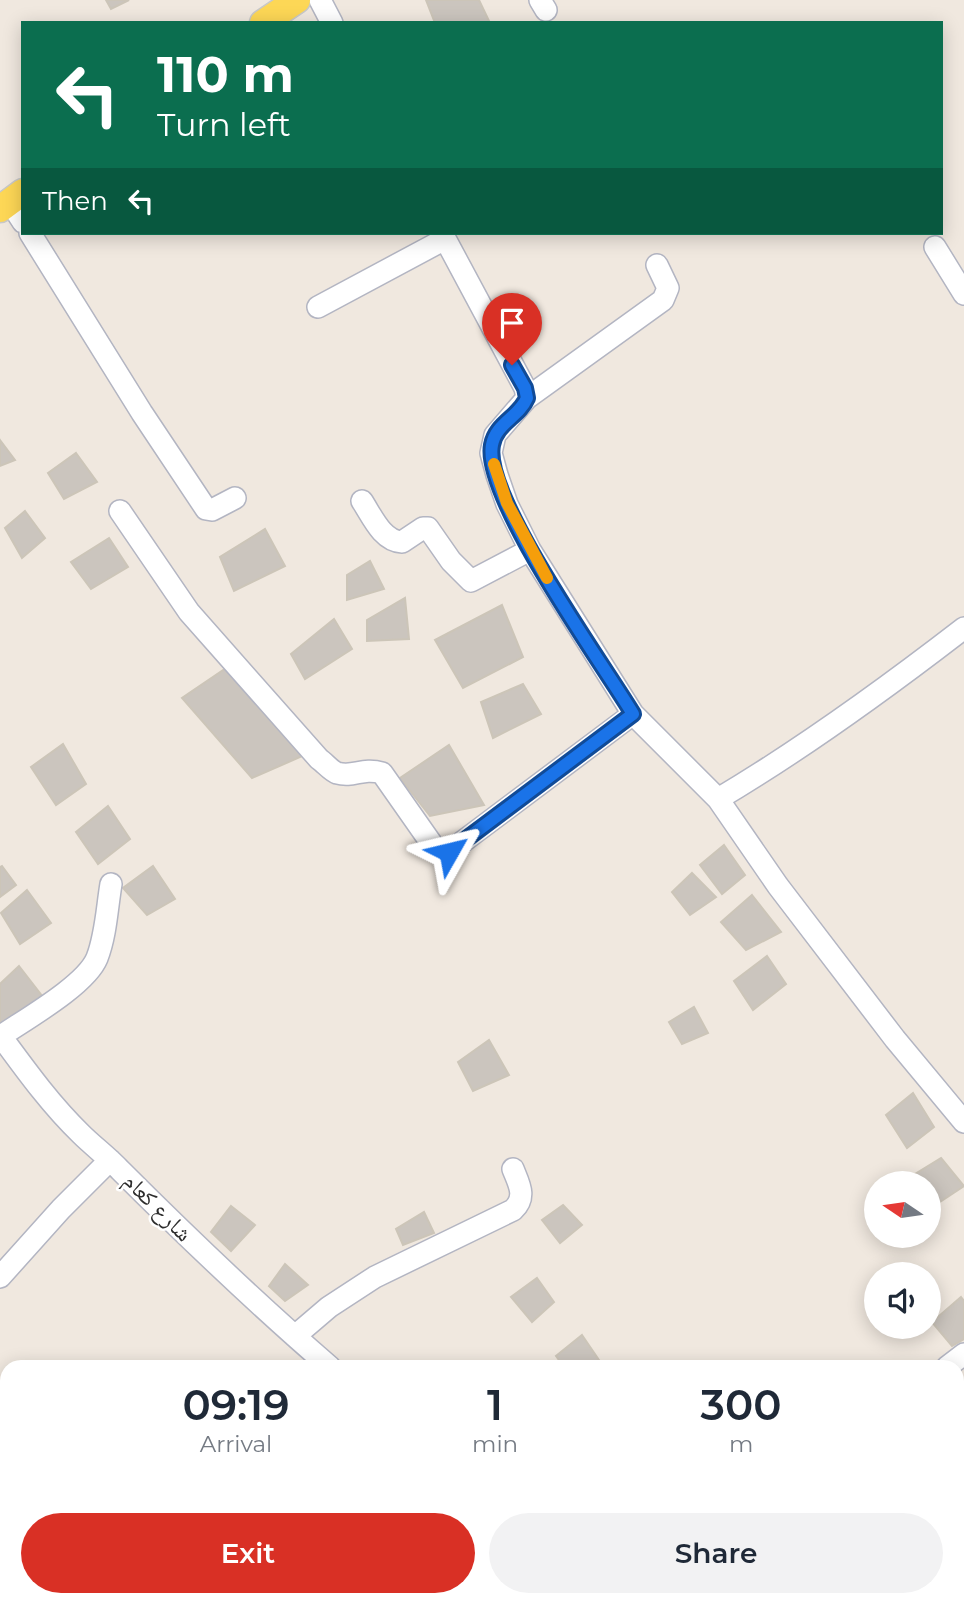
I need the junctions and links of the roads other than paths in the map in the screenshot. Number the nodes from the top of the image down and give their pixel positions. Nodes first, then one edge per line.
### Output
1 (297, 0) edge
2 (320, 0) edge
3 (266, 21) edge
4 (331, 21) edge
5 (31, 235) edge
6 (443, 236) edge
7 (934, 247) dead end
8 (657, 265) dead end
9 (964, 294) edge
10 (318, 307) dead end
11 (527, 398) junction
12 (235, 498) dead end
13 (362, 501) dead end
14 (120, 511) dead end
15 (530, 550) junction
16 (964, 628) edge
17 (633, 714) junction
18 (718, 799) junction
19 (111, 884) dead end
20 (1, 1035) edge
21 (964, 1122) edge
22 (110, 1160) junction
23 (513, 1169) dead end
24 (0, 1278) edge
25 (295, 1336) junction
26 (322, 1360) edge

1 - 3 main road
2 - 4 street
5 - 12 street
6 - 10 street
6 - 11 street
7 - 9 street
8 - 11 street
11 - 15 street
13 - 15 street
14 - 17 street
15 - 17 street
16 - 18 street
17 - 18 street
18 - 21 street
19 - 20 street
20 - 22 street, شارع كعام
22 - 24 street
22 - 25 street, شارع كعام
23 - 25 street
25 - 26 street, شارع كعام

